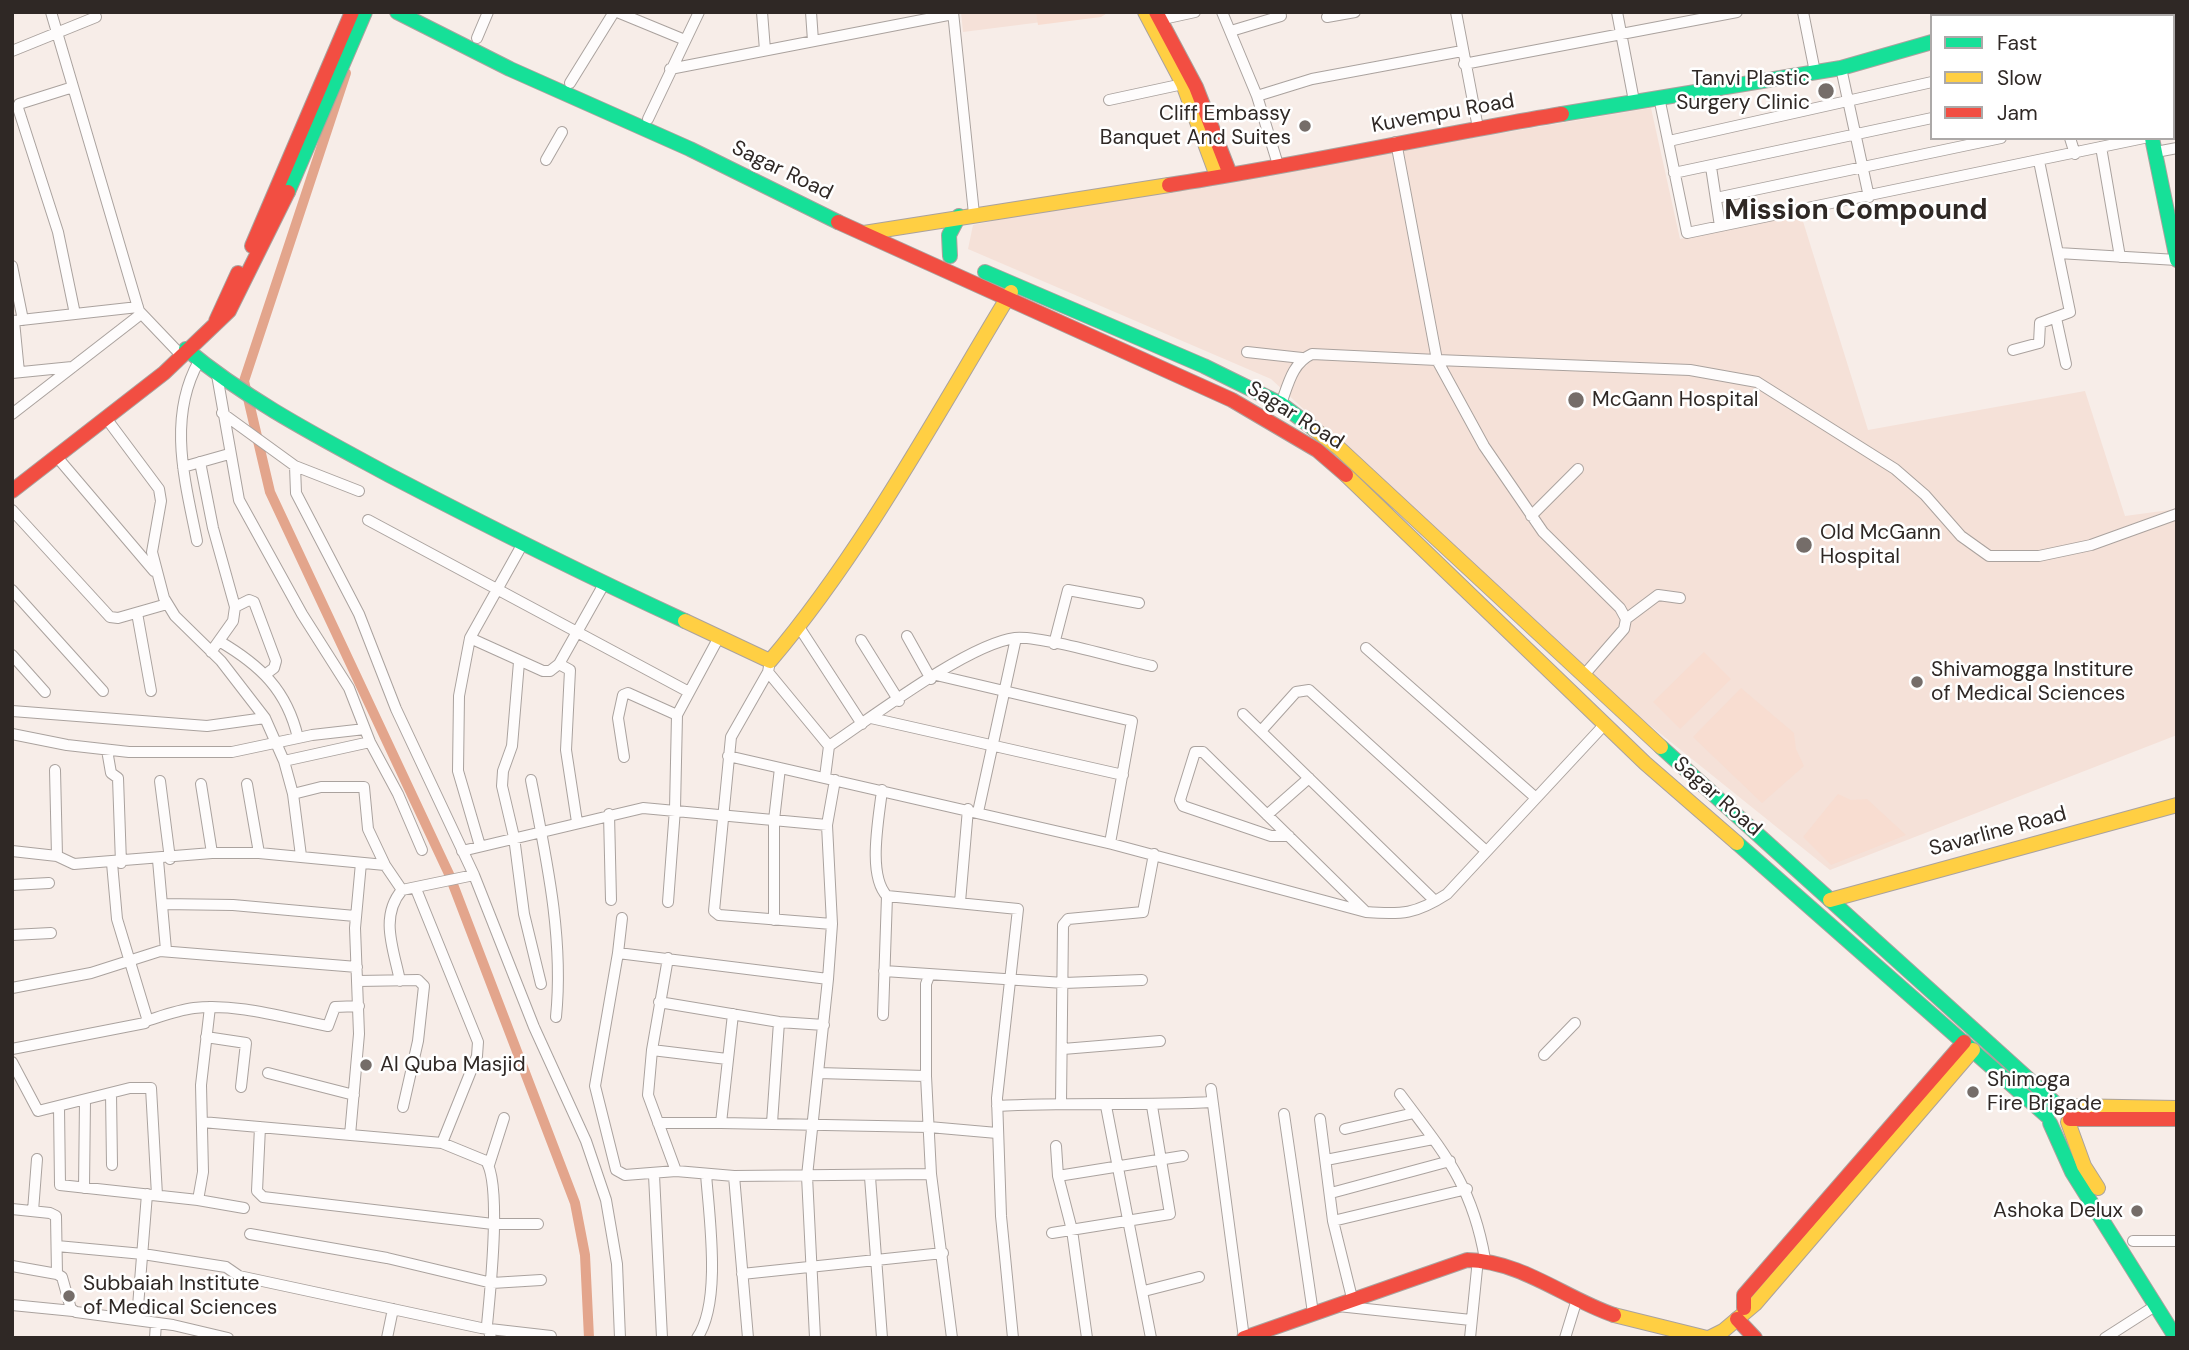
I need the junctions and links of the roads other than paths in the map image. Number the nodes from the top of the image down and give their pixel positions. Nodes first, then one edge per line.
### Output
1 (51, 12) edge
2 (352, 12) edge
3 (365, 12) edge
4 (397, 12) edge
5 (426, 12) edge
6 (488, 12) edge
7 (616, 12) edge
8 (699, 12) edge
9 (762, 12) edge
10 (811, 12) edge
11 (1195, 12) edge
12 (1222, 12) edge
13 (1355, 12) edge
14 (1456, 12) edge
15 (1617, 12) edge
16 (1737, 12) edge
17 (1803, 12) edge
18 (953, 13) edge
19 (1281, 16) dead end
20 (96, 17) dead end
21 (1152, 17) edge
22 (1328, 17) dead end
23 (1231, 31) junction
24 (57, 33) junction
25 (1621, 35) junction
26 (477, 38) junction
27 (685, 40) junction
28 (813, 41) junction
29 (1930, 43) edge
30 (765, 50) junction
31 (12, 51) edge
32 (1462, 51) junction
33 (1464, 64) junction
34 (1841, 68) junction
35 (670, 69) junction
36 (1815, 72) junction
37 (1930, 82) edge
38 (570, 83) junction
39 (1183, 84) junction
40 (73, 87) junction
41 (1257, 96) junction
42 (1659, 97) junction
43 (1109, 100) dead end
44 (1634, 101) junction
45 (1849, 101) junction
46 (648, 118) junction
47 (1930, 118) edge
48 (1478, 128) junction
49 (562, 132) dead end
50 (1856, 135) junction
51 (1992, 140) edge
52 (2071, 140) edge
53 (2133, 140) edge
54 (1669, 141) junction
55 (1396, 142) junction
56 (2154, 145) edge
57 (2101, 146) junction
58 (2177, 148) edge
59 (2075, 154) junction
60 (546, 160) dead end
61 (2039, 161) junction
62 (1711, 167) junction
63 (1279, 168) junction
64 (1863, 168) junction
65 (1674, 173) junction
66 (1224, 175) junction
67 (2171, 196) edge
68 (1869, 197) junction
69 (1716, 198) junction
70 (974, 214) junction
71 (959, 216) junction
72 (1720, 226) junction
73 (880, 228) junction
74 (864, 233) junction
75 (2175, 244) edge
76 (2057, 253) junction
77 (950, 256) junction
78 (2120, 257) junction
79 (2177, 260) edge
80 (12, 266) edge
81 (1012, 290) junction
82 (139, 310) junction
83 (75, 314) junction
84 (2056, 318) junction
85 (16, 321) edge
86 (215, 323) junction
87 (2013, 350) dead end
88 (183, 352) junction
89 (1247, 352) dead end
90 (1302, 358) junction
91 (1437, 360) junction
92 (199, 361) junction
93 (2066, 364) dead end
94 (72, 367) junction
95 (16, 372) edge
96 (217, 375) junction
97 (1281, 404) junction
98 (222, 413) junction
99 (12, 414) edge
100 (106, 418) junction
101 (229, 454) junction
102 (57, 457) junction
103 (200, 462) junction
104 (295, 466) junction
105 (183, 467) junction
106 (1578, 469) dead end
107 (12, 491) edge
108 (359, 491) dead end
109 (12, 510) edge
110 (2177, 514) edge
111 (1531, 516) junction
112 (368, 520) dead end
113 (197, 541) dead end
114 (522, 545) junction
115 (156, 573) junction
116 (604, 584) junction
117 (496, 589) junction
118 (12, 590) edge
119 (1680, 598) dead end
120 (1139, 603) dead end
121 (167, 604) junction
122 (235, 607) junction
123 (136, 612) junction
124 (1626, 619) junction
125 (799, 627) junction
126 (578, 633) junction
127 (907, 636) dead end
128 (719, 637) junction
129 (470, 638) junction
130 (1016, 638) junction
131 (861, 640) dead end
132 (219, 641) junction
133 (1054, 644) junction
134 (1366, 648) dead end
135 (211, 652) junction
136 (12, 655) edge
137 (519, 662) junction
138 (559, 664) junction
139 (769, 667) junction
140 (1152, 667) dead end
141 (266, 674) junction
142 (1584, 675) junction
143 (933, 677) junction
144 (103, 691) dead end
145 (151, 691) dead end
146 (687, 691) junction
147 (45, 692) dead end
148 (1006, 692) junction
149 (899, 701) junction
150 (12, 711) edge
151 (1243, 714) dead end
152 (677, 715) junction
153 (265, 718) junction
154 (867, 721) junction
155 (1605, 724) junction
156 (365, 729) junction
157 (1261, 731) junction
158 (12, 734) edge
159 (298, 738) junction
160 (370, 742) junction
161 (276, 743) junction
162 (994, 745) junction
163 (829, 746) junction
164 (107, 750) junction
165 (728, 756) junction
166 (624, 757) dead end
167 (284, 761) junction
168 (780, 768) junction
169 (55, 770) dead end
170 (1123, 775) junction
171 (1309, 778) junction
172 (830, 779) junction
173 (531, 780) dead end
174 (160, 782) dead end
175 (201, 784) dead end
176 (247, 784) dead end
177 (882, 790) junction
178 (293, 794) junction
179 (1535, 798) junction
180 (2177, 805) edge
181 (676, 809) junction
182 (973, 811) junction
183 (608, 814) junction
184 (722, 815) junction
185 (1267, 815) junction
186 (774, 820) junction
187 (577, 822) junction
188 (827, 825) junction
189 (541, 831) junction
190 (1289, 836) junction
191 (514, 837) junction
192 (1110, 843) junction
193 (480, 846) junction
194 (422, 850) dead end
195 (12, 851) edge
196 (1486, 851) junction
197 (462, 852) junction
198 (212, 853) junction
199 (259, 853) junction
200 (1154, 854) junction
201 (57, 856) junction
202 (301, 856) junction
203 (170, 859) junction
204 (158, 860) junction
205 (116, 863) junction
206 (362, 863) junction
207 (385, 865) junction
208 (470, 876) junction
209 (49, 883) dead end
210 (12, 885) edge
211 (416, 889) junction
212 (402, 890) junction
213 (887, 896) junction
214 (1830, 900) junction
215 (611, 901) dead end
216 (1435, 901) junction
217 (668, 902) dead end
218 (960, 902) junction
219 (162, 904) junction
220 (1366, 912) junction
221 (355, 916) junction
222 (622, 918) dead end
223 (774, 920) junction
224 (832, 924) junction
225 (51, 933) dead end
226 (12, 935) edge
227 (166, 950) junction
228 (618, 953) junction
229 (668, 958) junction
230 (131, 960) junction
231 (357, 967) junction
232 (884, 971) junction
233 (929, 976) junction
234 (828, 979) junction
235 (358, 981) junction
236 (400, 981) junction
237 (1012, 981) junction
238 (1142, 981) dead end
239 (541, 984) dead end
240 (1064, 984) junction
241 (12, 988) edge
242 (659, 1002) junction
243 (359, 1006) junction
244 (211, 1007) junction
245 (733, 1014) junction
246 (883, 1015) dead end
247 (556, 1017) dead end
248 (146, 1021) junction
249 (779, 1022) junction
250 (1574, 1023) dead end
251 (824, 1025) junction
252 (206, 1037) junction
253 (1160, 1041) dead end
254 (1969, 1046) junction
255 (12, 1049) edge
256 (1063, 1049) junction
257 (652, 1050) junction
258 (1544, 1055) dead end
259 (727, 1059) junction
260 (12, 1062) edge
261 (268, 1073) dead end
262 (818, 1073) junction
263 (926, 1076) junction
264 (241, 1087) dead end
265 (1211, 1089) dead end
266 (111, 1093) junction
267 (1400, 1094) dead end
268 (354, 1095) junction
269 (85, 1100) junction
270 (1212, 1102) junction
271 (1061, 1103) junction
272 (996, 1106) junction
273 (1153, 1106) junction
274 (59, 1107) junction
275 (403, 1107) dead end
276 (1106, 1107) junction
277 (2177, 1108) edge
278 (1414, 1113) junction
279 (1284, 1114) dead end
280 (2059, 1115) junction
281 (504, 1118) dead end
282 (1320, 1119) dead end
283 (2177, 1119) edge
284 (202, 1122) junction
285 (658, 1123) junction
286 (772, 1123) junction
287 (721, 1124) junction
288 (811, 1125) junction
289 (260, 1127) junction
290 (929, 1127) junction
291 (1345, 1129) dead end
292 (997, 1133) junction
293 (350, 1135) junction
294 (1433, 1139) junction
295 (442, 1143) junction
296 (1056, 1146) dead end
297 (1183, 1156) dead end
298 (37, 1159) dead end
299 (1162, 1160) junction
300 (1326, 1160) junction
301 (1450, 1161) junction
302 (112, 1165) dead end
303 (489, 1165) junction
304 (1117, 1168) junction
305 (676, 1171) junction
306 (706, 1174) junction
307 (932, 1174) junction
308 (654, 1175) junction
309 (734, 1176) junction
310 (807, 1176) junction
311 (1058, 1176) junction
312 (870, 1177) junction
313 (84, 1188) junction
314 (1466, 1189) junction
315 (1331, 1193) junction
316 (152, 1194) junction
317 (198, 1200) junction
318 (244, 1208) dead end
319 (12, 1209) edge
320 (33, 1211) junction
321 (1333, 1222) junction
322 (1128, 1223) junction
323 (493, 1224) junction
324 (538, 1224) dead end
325 (1072, 1230) junction
326 (1052, 1233) dead end
327 (250, 1234) dead end
328 (2133, 1241) junction
329 (2177, 1241) edge
330 (57, 1246) junction
331 (943, 1253) junction
332 (143, 1254) junction
333 (1482, 1259) junction
334 (877, 1260) junction
335 (12, 1266) edge
336 (810, 1269) junction
337 (57, 1274) junction
338 (742, 1274) junction
339 (1199, 1278) dead end
340 (541, 1280) dead end
341 (492, 1283) junction
342 (1144, 1291) junction
343 (1352, 1298) junction
344 (1577, 1299) junction
345 (12, 1305) edge
346 (1331, 1306) junction
347 (2155, 1306) junction
348 (393, 1309) junction
349 (73, 1311) junction
350 (1313, 1313) junction
351 (1740, 1314) junction
352 (2177, 1318) edge
353 (137, 1319) junction
354 (1471, 1320) junction
355 (156, 1323) junction
356 (489, 1333) edge
357 (551, 1336) dead end
358 (155, 1338) edge
359 (228, 1338) edge
360 (387, 1338) edge
361 (620, 1338) edge
362 (662, 1338) edge
363 (697, 1338) edge
364 (748, 1338) edge
365 (815, 1338) edge
366 (881, 1338) edge
367 (953, 1338) edge
368 (1013, 1338) edge
369 (1087, 1338) edge
370 (1151, 1338) edge
371 (1244, 1338) edge
372 (1470, 1338) edge
373 (1565, 1338) edge
374 (1708, 1338) edge
375 (1755, 1338) edge
376 (2105, 1338) edge
377 (2176, 1338) edge

1 - 24 street
2 - 86 main road
3 - 86 main road
4 - 74 main road, Sagar Road
5 - 26 main road, Sagar Road
6 - 26 street
7 - 27 street
7 - 38 street
8 - 27 street
9 - 30 street
10 - 28 street
11 - 21 street
12 - 23 street
13 - 22 street
14 - 32 street
15 - 25 street
16 - 25 street
17 - 36 street
18 - 28 street
18 - 70 street
19 - 23 street
20 - 24 street
21 - 39 main road
21 - 66 main road
23 - 41 street
24 - 31 street
24 - 40 street
25 - 33 street
25 - 44 street
26 - 38 main road, Sagar Road
27 - 35 street
28 - 30 street
29 - 34 main road, Kuvempu Road
30 - 35 street
32 - 33 street
32 - 41 street
33 - 48 street
34 - 36 main road, Kuvempu Road
34 - 45 street
35 - 46 street
36 - 42 main road, Kuvempu Road
37 - 45 street
38 - 46 main road, Sagar Road
39 - 43 street
39 - 66 main road
40 - 82 street
40 - 83 street
41 - 63 street
42 - 44 main road, Kuvempu Road
42 - 54 street
44 - 48 main road, Kuvempu Road
45 - 50 street
45 - 54 street
46 - 73 main road, Sagar Road
47 - 50 street
48 - 55 main road, Kuvempu Road
49 - 60 street
50 - 62 street
50 - 64 street
51 - 64 street
52 - 59 street
53 - 57 street
54 - 65 street
55 - 63 main road, Kuvempu Road
55 - 91 street
56 - 58 street
56 - 67 main road
57 - 59 street
57 - 78 street
59 - 61 street
61 - 68 street
61 - 76 street
62 - 65 street
62 - 69 street
63 - 66 main road, Kuvempu Road
64 - 68 street
64 - 69 street
65 - 72 street
66 - 70 main road, Kuvempu Road
67 - 75 main road
68 - 72 street
69 - 72 street
70 - 71 main road, Kuvempu Road
71 - 73 main road, Kuvempu Road
71 - 77 main road
73 - 74 main road, Kuvempu Road
73 - 77 main road, Sagar Road
74 - 81 main road, Sagar Road
75 - 79 main road
76 - 78 street
76 - 84 street
77 - 81 main road, Sagar Road
78 - 79 street
80 - 85 street
81 - 97 main road, Sagar Road
81 - 125 main road
81 - 155 main road, Sagar Road
82 - 83 street
82 - 88 street
82 - 94 street
83 - 85 street
84 - 87 street
84 - 93 street
85 - 95 street
86 - 88 main road
88 - 92 main road
88 - 100 main road
89 - 90 street
90 - 91 street
90 - 97 street
91 - 110 street
91 - 111 street
92 - 96 main road
92 - 105 street
94 - 95 street
94 - 99 street
96 - 98 street
96 - 114 main road
97 - 142 main road, Sagar Road
98 - 101 street
98 - 104 street
100 - 102 main road
100 - 115 street
101 - 103 street
101 - 156 street
102 - 107 main road
102 - 115 street
103 - 105 street
103 - 122 street
104 - 108 street
104 - 197 street
105 - 113 street
106 - 111 street
109 - 123 street
111 - 124 street
112 - 117 street
114 - 116 main road
114 - 117 street
115 - 121 street
116 - 126 street
116 - 128 main road
117 - 126 street
117 - 129 street
118 - 144 street
119 - 124 street
120 - 133 street
121 - 123 street
121 - 135 street
122 - 132 street
122 - 141 street
123 - 145 street
124 - 142 street
125 - 139 main road
125 - 154 street
126 - 138 street
126 - 146 street
127 - 143 street
128 - 139 main road
128 - 146 street
129 - 137 street
129 - 193 street
130 - 133 street
130 - 143 street
130 - 148 street
131 - 149 street
132 - 135 street
132 - 141 street
133 - 140 street
134 - 179 street
135 - 153 street
136 - 147 street
137 - 138 street
137 - 191 street
138 - 187 street
139 - 163 street
139 - 165 street
141 - 159 street
142 - 214 main road, Sagar Road
143 - 148 street
143 - 149 street
146 - 152 street
148 - 162 street
148 - 170 street
149 - 154 street
150 - 153 street
151 - 157 street
152 - 166 street
152 - 181 street
153 - 161 street
154 - 162 street
154 - 163 street
155 - 179 street
155 - 254 main road, Sagar Road
156 - 159 street
156 - 160 street
157 - 171 street
157 - 196 street
158 - 164 street
159 - 161 street
160 - 167 street
160 - 194 street
161 - 164 street
161 - 167 street
162 - 170 street
162 - 182 street
163 - 172 street
164 - 205 street
165 - 168 street
165 - 184 street
167 - 178 street
168 - 172 street
168 - 186 street
169 - 201 street
170 - 192 street
171 - 185 street
171 - 216 street
172 - 177 street
172 - 188 street
173 - 189 street
174 - 203 street
175 - 198 street
176 - 199 street
177 - 182 street
177 - 213 street
178 - 202 street
178 - 207 street
179 - 196 street
180 - 214 main road, Savarline Road
181 - 183 street
181 - 184 street
181 - 217 street
182 - 192 street
182 - 218 street
183 - 187 street
183 - 215 street
184 - 186 street
184 - 223 street
185 - 190 street
185 - 190 street
186 - 188 street
186 - 223 street
187 - 189 street
188 - 224 street
189 - 191 street
189 - 247 street
190 - 220 street
191 - 193 street
191 - 239 street
192 - 200 street
193 - 197 street
195 - 201 street
196 - 216 street
197 - 208 street
198 - 199 street
198 - 203 street
199 - 202 street
200 - 220 street
200 - 240 street
201 - 205 street
202 - 206 street
203 - 204 street
204 - 205 street
204 - 219 street
205 - 230 street
206 - 207 street
206 - 221 street
207 - 212 street
208 - 211 street
208 - 361 street
209 - 210 street
211 - 212 street
211 - 295 street
212 - 236 street
213 - 218 street
213 - 232 street
214 - 280 main road, Sagar Road
216 - 220 street
218 - 237 street
219 - 221 street
219 - 227 street
221 - 231 street
222 - 228 street
223 - 224 street
224 - 234 street
225 - 226 street
227 - 230 street
227 - 231 street
228 - 229 street
228 - 308 street
229 - 234 street
229 - 242 street
230 - 241 street
230 - 248 street
231 - 235 street
232 - 233 street
232 - 246 street
233 - 237 street
233 - 263 street
234 - 251 street
235 - 236 street
235 - 243 street
236 - 275 street
237 - 240 street
237 - 272 street
238 - 240 street
240 - 256 street
242 - 245 street
242 - 257 street
243 - 244 street
243 - 268 street
244 - 248 street
244 - 252 street
245 - 249 street
245 - 259 street
248 - 255 street
249 - 251 street
249 - 286 street
250 - 258 street
251 - 262 street
252 - 264 street
252 - 284 street
253 - 256 street
254 - 280 main road, Sagar Road
254 - 351 main road
256 - 271 street
257 - 259 street
257 - 285 street
259 - 287 street
260 - 274 street
261 - 268 street
262 - 263 street
262 - 288 street
263 - 290 street
265 - 270 street
266 - 269 street
266 - 302 street
266 - 316 street
267 - 278 street
268 - 293 street
269 - 274 street
269 - 313 street
270 - 273 street
270 - 371 street
271 - 272 street
271 - 276 street
272 - 292 street
273 - 276 street
273 - 299 street
274 - 313 street
276 - 304 street
277 - 280 main road
278 - 291 street
278 - 294 street
279 - 350 street
280 - 283 main road
280 - 328 main road
280 - 347 main road
281 - 303 street
282 - 300 street
284 - 289 street
284 - 317 street
285 - 287 street
285 - 305 street
286 - 287 street
286 - 288 street
288 - 290 street
288 - 310 street
289 - 293 street
289 - 323 street
290 - 292 street
290 - 307 street
292 - 368 street
293 - 295 street
294 - 300 street
294 - 301 street
295 - 303 street
296 - 311 street
297 - 299 street
298 - 320 street
299 - 304 street
299 - 322 street
300 - 315 street
301 - 314 street
301 - 315 street
303 - 323 street
304 - 311 street
304 - 322 street
305 - 306 street
305 - 308 street
306 - 309 street
306 - 363 street
307 - 312 street
307 - 331 street
308 - 362 street
309 - 310 street
309 - 338 street
310 - 312 street
310 - 336 street
311 - 325 street
312 - 334 street
313 - 316 street
314 - 321 street
314 - 333 street
315 - 321 street
316 - 317 street
316 - 332 street
317 - 318 street
319 - 320 street
320 - 330 street
321 - 343 street
322 - 325 street
322 - 342 street
323 - 324 street
323 - 341 street
325 - 326 street
325 - 369 street
327 - 341 street
328 - 329 street
328 - 352 main road
330 - 332 street
330 - 337 street
331 - 334 street
331 - 367 street
332 - 348 street
332 - 353 street
333 - 343 main road
333 - 344 main road
333 - 354 street
334 - 336 street
334 - 366 street
335 - 337 street
336 - 338 street
336 - 365 street
337 - 349 street
338 - 364 street
339 - 342 street
340 - 341 street
341 - 356 street
342 - 370 street
343 - 346 main road
344 - 373 street
344 - 374 main road
345 - 349 street
346 - 350 main road
346 - 354 street
347 - 376 street
347 - 377 main road
348 - 356 street
348 - 360 street
349 - 353 street
350 - 371 main road
351 - 374 main road
351 - 375 main road
353 - 355 street
354 - 372 street
355 - 358 street
355 - 359 street
356 - 357 street

